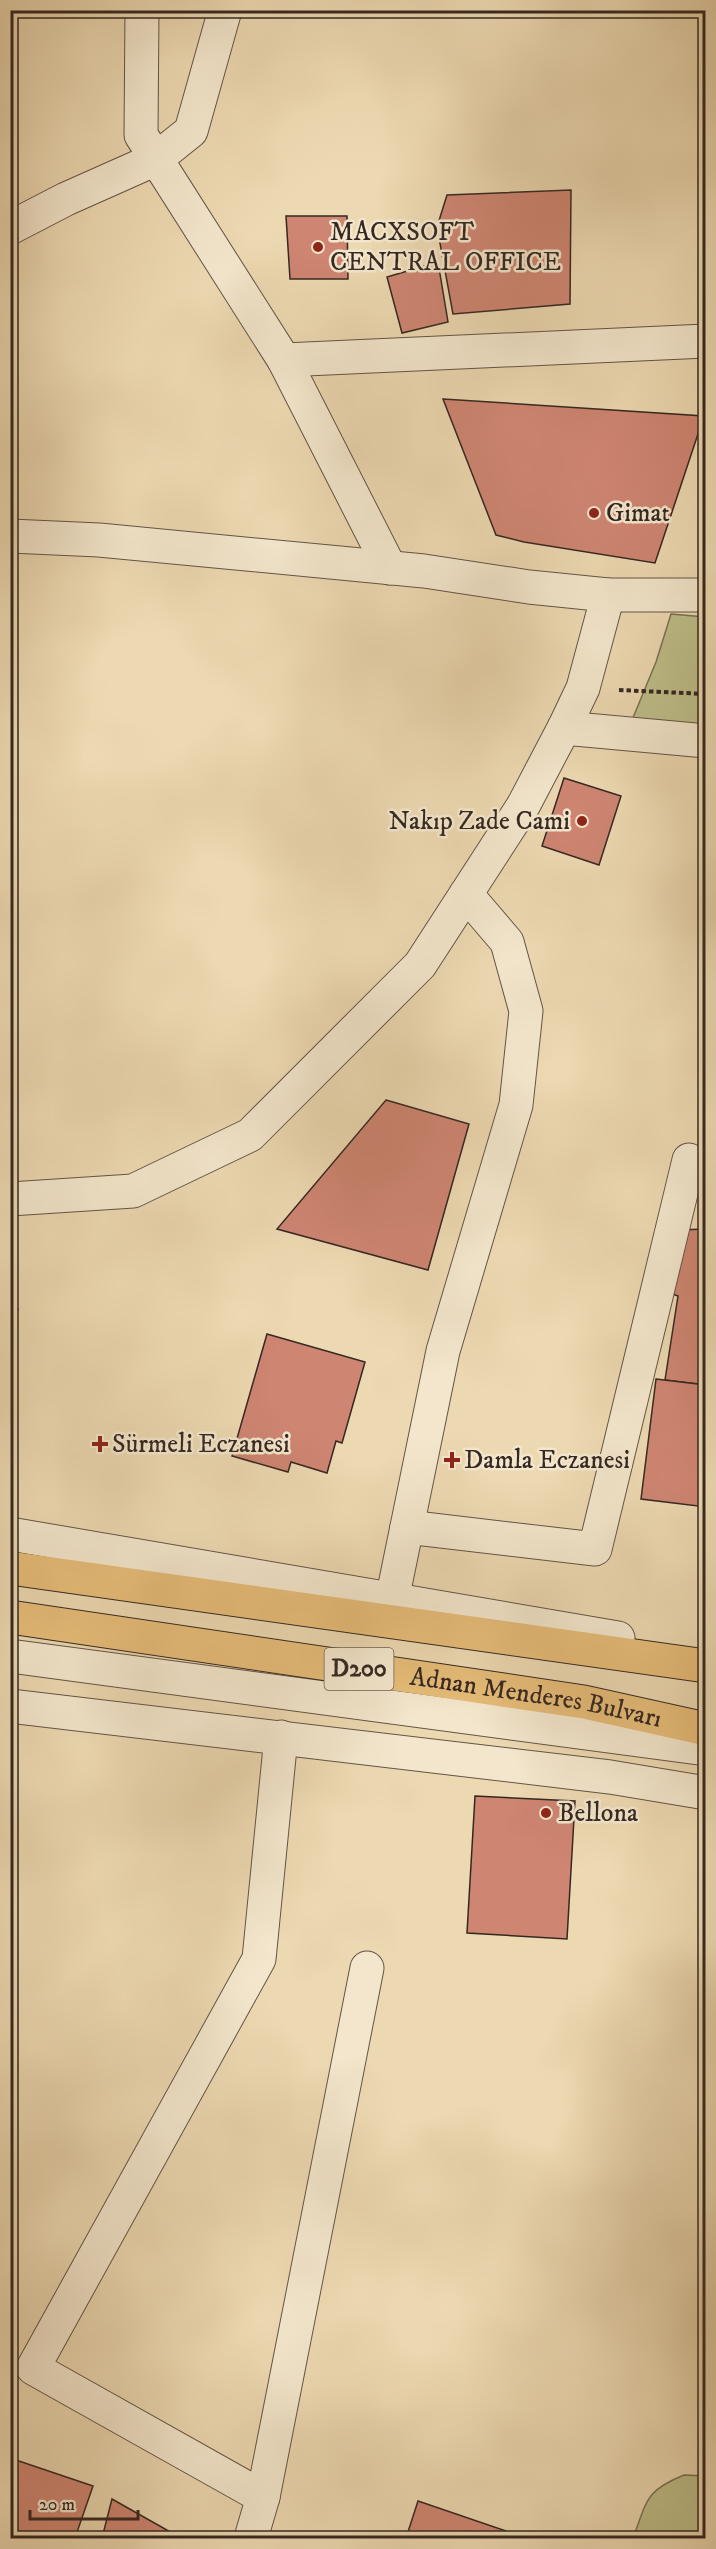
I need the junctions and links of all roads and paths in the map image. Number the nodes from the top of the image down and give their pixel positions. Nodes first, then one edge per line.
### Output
1 (142, 10) edge
2 (225, 10) edge
3 (156, 159) junction
4 (10, 228) edge
5 (705, 340) edge
6 (284, 360) junction
7 (10, 536) edge
8 (390, 568) junction
9 (705, 591) edge
10 (608, 595) junction
11 (583, 688) junction
12 (705, 694) edge
13 (564, 728) junction
14 (705, 741) edge
15 (466, 894) junction
16 (689, 1161) dead end
17 (10, 1199) edge
18 (406, 1527) junction
19 (10, 1534) edge
20 (10, 1568) edge
21 (392, 1600) junction
22 (10, 1617) edge
23 (705, 1653) edge
24 (10, 1656) edge
25 (705, 1666) edge
26 (10, 1706) edge
27 (705, 1729) edge
28 (281, 1737) junction
29 (705, 1749) edge
30 (705, 1793) edge
31 (367, 1968) dead end
32 (22, 2363) edge
33 (263, 2497) junction
34 (251, 2538) edge

1 - 3 street
2 - 3 street
3 - 4 street
3 - 6 street
5 - 6 street
6 - 8 street
7 - 8 street
8 - 10 street
9 - 10 street
10 - 11 street
11 - 12 path
11 - 13 street
13 - 14 street
13 - 15 street
15 - 17 street
15 - 18 street
16 - 18 street
18 - 21 street
19 - 21 street
20 - 25 highway, Adnan Menderes Bulvarı / D200
21 - 23 street
22 - 27 highway, Adnan Menderes Bulvarı / D200
24 - 29 street
26 - 28 street
28 - 30 street
28 - 32 street
31 - 33 street
32 - 33 street
33 - 34 street

